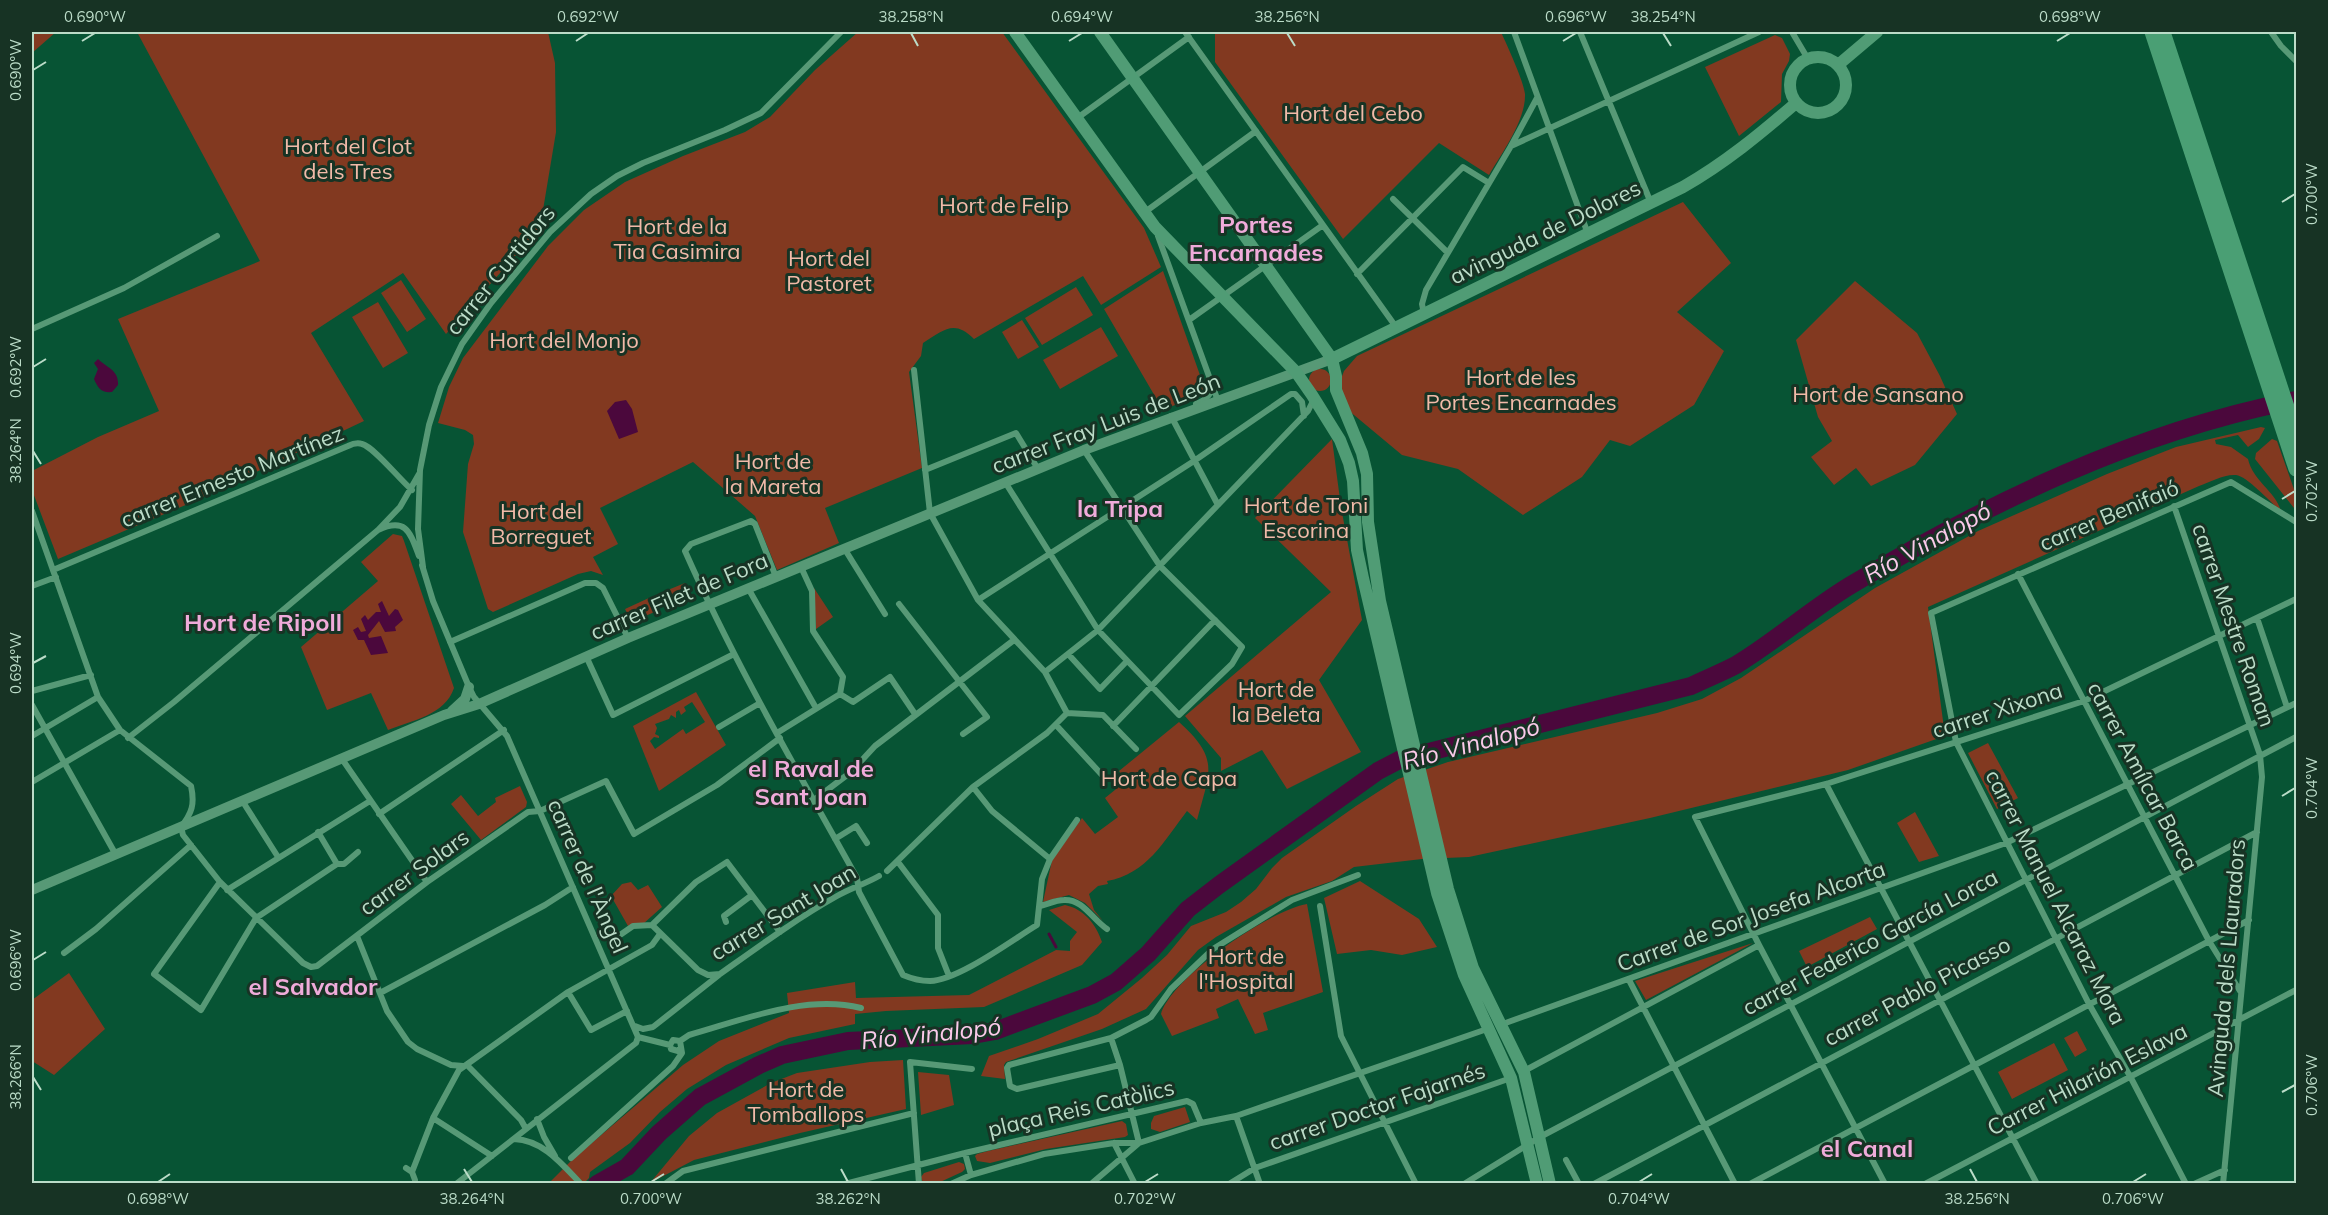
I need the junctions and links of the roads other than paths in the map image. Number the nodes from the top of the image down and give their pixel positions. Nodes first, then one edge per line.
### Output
1 (841, 32) edge
2 (1015, 32) edge
3 (1100, 32) edge
4 (1514, 32) edge
5 (1580, 32) edge
6 (1759, 32) edge
7 (1792, 32) edge
8 (1877, 32) edge
9 (2152, 32) edge
10 (2163, 32) edge
11 (2271, 32) edge
12 (1187, 34) edge
13 (1808, 58) junction
14 (2296, 61) edge
15 (1839, 66) junction
16 (1133, 78) junction
17 (1537, 98) junction
18 (1609, 101) junction
19 (1796, 103) junction
20 (1076, 119) junction
21 (1548, 129) junction
22 (1256, 131) junction
23 (1511, 146) junction
24 (1200, 172) junction
25 (1489, 183) junction
26 (1393, 199) dead end
27 (1651, 203) junction
28 (1144, 212) junction
29 (1412, 218) junction
30 (1323, 225) junction
31 (1155, 227) junction
32 (1588, 234) junction
33 (217, 236) dead end
34 (1447, 252) junction
35 (1266, 266) junction
36 (1358, 273) junction
37 (1224, 296) junction
38 (1424, 314) junction
39 (1189, 320) junction
40 (1396, 328) junction
41 (32, 329) edge
42 (1332, 359) junction
43 (2268, 366) junction
44 (914, 370) dead end
45 (1296, 372) junction
46 (1212, 383) junction
47 (1336, 390) junction
48 (1312, 395) junction
49 (1218, 400) junction
50 (1304, 416) junction
51 (1171, 418) junction
52 (2292, 436) edge
53 (1084, 450) junction
54 (1194, 461) junction
55 (1038, 469) junction
56 (2296, 469) edge
57 (420, 470) junction
58 (925, 470) junction
59 (1005, 482) junction
60 (412, 489) junction
61 (1218, 505) junction
62 (2174, 506) junction
63 (1122, 508) junction
64 (32, 511) edge
65 (930, 513) junction
66 (2296, 522) edge
67 (378, 530) junction
68 (844, 548) junction
69 (1050, 553) junction
70 (1160, 566) junction
71 (423, 567) junction
72 (801, 567) junction
73 (53, 570) junction
74 (2018, 574) junction
75 (56, 577) junction
76 (776, 577) junction
77 (32, 586) edge
78 (748, 588) junction
79 (2296, 599) edge
80 (978, 600) junction
81 (708, 604) junction
82 (899, 604) dead end
83 (1931, 613) joint
84 (885, 614) dead end
85 (2257, 618) junction
86 (1215, 620) junction
87 (1380, 628) junction
88 (1098, 630) junction
89 (2219, 637) junction
90 (628, 638) junction
91 (1014, 640) junction
92 (450, 642) junction
93 (734, 654) junction
94 (1069, 655) junction
95 (586, 656) junction
96 (1127, 661) junction
97 (1045, 672) junction
98 (91, 675) junction
99 (959, 681) junction
100 (1151, 685) junction
101 (469, 687) junction
102 (32, 691) edge
103 (840, 694) junction
104 (98, 697) junction
105 (2084, 701) junction
106 (760, 703) junction
107 (2296, 703) edge
108 (479, 704) junction
109 (32, 705) edge
110 (2287, 707) junction
111 (816, 708) junction
112 (1066, 713) junction
113 (915, 714) junction
114 (444, 716) junction
115 (1056, 725) junction
116 (2250, 725) junction
117 (1113, 726) junction
118 (719, 728) dead end
119 (45, 729) junction
120 (120, 730) junction
121 (504, 730) junction
122 (963, 734) dead end
123 (779, 735) junction
124 (32, 736) edge
125 (2296, 737) edge
126 (128, 738) junction
127 (1956, 742) junction
128 (1136, 749) dead end
129 (2260, 755) junction
130 (342, 759) junction
131 (64, 762) junction
132 (1102, 775) dead end
133 (32, 782) edge
134 (1826, 784) junction
135 (2128, 786) junction
136 (973, 787) junction
137 (814, 800) junction
138 (370, 801) junction
139 (243, 802) junction
140 (540, 811) junction
141 (379, 814) junction
142 (2144, 817) junction
143 (1077, 820) dead end
144 (181, 827) junction
145 (318, 832) junction
146 (2257, 832) junction
147 (835, 838) junction
148 (867, 843) dead end
149 (2006, 843) junction
150 (191, 845) junction
151 (358, 852) dead end
152 (116, 855) junction
153 (278, 857) junction
154 (1050, 859) junction
155 (898, 862) junction
156 (337, 864) junction
157 (887, 871) dead end
158 (1358, 875) dead end
159 (2175, 875) junction
160 (879, 876) dead end
161 (2025, 880) junction
162 (220, 882) junction
163 (427, 882) junction
164 (858, 885) junction
165 (573, 886) junction
166 (1881, 888) junction
167 (35, 889) edge
168 (227, 890) junction
169 (1443, 891) junction
170 (752, 895) junction
171 (1040, 906) junction
172 (1320, 906) dead end
173 (256, 918) junction
174 (2249, 920) junction
175 (726, 922) dead end
176 (652, 925) junction
177 (1107, 929) dead end
178 (780, 932) junction
179 (660, 934) junction
180 (1754, 934) junction
181 (620, 935) dead end
182 (357, 936) junction
183 (2055, 938) junction
184 (1909, 941) junction
185 (2209, 941) junction
186 (1759, 945) junction
187 (64, 953) dead end
188 (609, 968) junction
189 (720, 974) junction
190 (950, 976) junction
191 (1629, 980) junction
192 (2296, 990) edge
193 (568, 992) junction
194 (2240, 992) junction
195 (380, 993) junction
196 (1940, 1000) junction
197 (1791, 1004) junction
198 (2089, 1004) junction
199 (861, 1008) dead end
200 (1644, 1008) junction
201 (627, 1011) junction
202 (2239, 1021) junction
203 (1501, 1024) junction
204 (634, 1026) junction
205 (1487, 1029) junction
206 (638, 1037) junction
207 (1111, 1038) junction
208 (681, 1044) junction
209 (672, 1048) junction
210 (678, 1060) junction
211 (1822, 1063) junction
212 (467, 1065) junction
213 (1120, 1065) junction
214 (1974, 1065) junction
215 (1674, 1066) junction
216 (972, 1069) dead end
217 (1524, 1072) junction
218 (1360, 1073) junction
219 (1511, 1078) junction
220 (2131, 1078) junction
221 (914, 1113) junction
222 (1133, 1114) junction
223 (1236, 1116) junction
224 (433, 1118) junction
225 (537, 1119) junction
226 (1385, 1123) junction
227 (1201, 1124) junction
228 (1704, 1125) junction
229 (1855, 1128) junction
230 (526, 1129) junction
231 (1539, 1137) junction
232 (2012, 1137) junction
233 (513, 1139) junction
234 (526, 1140) junction
235 (1114, 1143) junction
236 (1139, 1143) junction
237 (1528, 1144) junction
238 (965, 1153) junction
239 (492, 1156) junction
240 (557, 1158) junction
241 (571, 1158) dead end
242 (1121, 1158) junction
243 (1566, 1160) dead end
244 (916, 1166) junction
245 (1255, 1168) junction
246 (2224, 1170) junction
247 (971, 1175) junction
248 (415, 1180) dead end
249 (456, 1184) edge
250 (581, 1184) edge
251 (665, 1184) edge
252 (845, 1184) edge
253 (919, 1184) edge
254 (951, 1184) edge
255 (1092, 1184) edge
256 (1135, 1184) edge
257 (1229, 1184) edge
258 (1260, 1184) edge
259 (1416, 1184) edge
260 (1464, 1184) edge
261 (1537, 1184) edge
262 (1550, 1184) edge
263 (1579, 1184) edge
264 (1594, 1184) edge
265 (1735, 1184) edge
266 (1750, 1184) edge
267 (1885, 1184) edge
268 (1925, 1184) edge
269 (2037, 1184) edge
270 (2186, 1184) edge
271 (2194, 1184) edge
272 (2223, 1184) edge

1 - 57 street, carrer Curtidors
2 - 20 main road
3 - 16 main road
4 - 17 street
5 - 18 street
6 - 18 street
7 - 13 street
8 - 15 main road
9 - 43 main road
10 - 43 main road
11 - 14 street
12 - 16 street
12 - 22 street
13 - 15 main road
13 - 19 main road
15 - 19 main road
16 - 20 street
16 - 24 main road
17 - 21 street
17 - 23 street
18 - 21 street
18 - 27 street
19 - 27 main road, avinguda de Dolores
20 - 28 main road
21 - 23 street
21 - 32 street
22 - 24 street
22 - 30 street
23 - 25 street
24 - 28 street
24 - 35 main road
25 - 29 street
25 - 34 street
26 - 29 street
27 - 32 main road, avinguda de Dolores
28 - 31 main road
29 - 34 street
29 - 36 street
30 - 35 street
30 - 36 street
31 - 37 main road
31 - 39 street
32 - 38 main road, avinguda de Dolores
33 - 41 street
34 - 38 street
35 - 37 street
35 - 42 main road
36 - 40 street
37 - 39 street
37 - 45 main road
38 - 40 main road, avinguda de Dolores
39 - 46 street
40 - 42 main road, avinguda de Dolores
42 - 45 street, avinguda de Dolores
42 - 47 main road
43 - 52 main road
44 - 58 street
45 - 48 main road
45 - 49 street, carrer Fray Luis de León
46 - 49 street
46 - 51 street
47 - 48 main road
47 - 87 main road
48 - 50 street
48 - 87 main road
49 - 51 street, carrer Fray Luis de León
50 - 54 street
50 - 61 street
51 - 53 street, carrer Fray Luis de León
51 - 54 street
52 - 56 main road
53 - 55 street, carrer Fray Luis de León
53 - 63 street
54 - 61 street
54 - 63 street
55 - 58 street
55 - 59 street, carrer Fray Luis de León
57 - 60 street
57 - 71 street, carrer Curtidors
58 - 65 street
59 - 65 street, carrer Fray Luis de León
59 - 69 street
60 - 67 street
60 - 73 street, carrer Ernesto Martínez
61 - 70 street
62 - 66 street, carrer Benifaió
62 - 74 street, carrer Benifaió
62 - 89 street, carrer Mestre Roman
63 - 69 street
63 - 70 street
64 - 73 street
65 - 68 street, carrer Filet de Fora
65 - 80 street
67 - 71 street, carrer Curtidors
67 - 126 street
68 - 72 street, carrer Filet de Fora
68 - 84 street
69 - 80 street
69 - 88 street
70 - 86 street
70 - 88 street
71 - 92 street, carrer Curtidors
72 - 76 street, carrer Filet de Fora
72 - 103 street
73 - 75 street
74 - 83 street, carrer Benifaió
74 - 105 street, carrer Amílcar Barca
75 - 77 street
75 - 98 street
76 - 78 street, carrer Filet de Fora
76 - 81 street
78 - 81 street, carrer Filet de Fora
78 - 111 street
79 - 85 street, carrer Xixona
80 - 91 street
81 - 90 street, carrer Filet de Fora
81 - 93 street
82 - 99 street
83 - 127 street, carrer Manuel Alcaraz Mora
85 - 89 street, carrer Xixona
85 - 110 street
86 - 100 street
86 - 100 street
87 - 169 main road
88 - 94 street
88 - 96 street
89 - 105 street, carrer Xixona
89 - 116 street, carrer Mestre Roman
90 - 92 street
90 - 95 street, carrer Filet de Fora
91 - 97 street
91 - 99 street
92 - 101 street, carrer Curtidors
93 - 95 street
93 - 106 street
94 - 96 street
94 - 97 street
95 - 108 street, carrer Filet de Fora
96 - 100 street
97 - 112 street
98 - 102 street
98 - 104 street
99 - 113 street
99 - 122 street
100 - 117 street
101 - 108 street, carrer Curtidors
101 - 114 street, carrer Filet de Fora
103 - 111 street
103 - 113 street
104 - 119 street
104 - 120 street
105 - 127 street, carrer Xixona
105 - 135 street, carrer Amílcar Barca
106 - 118 street
106 - 123 street
107 - 110 street, Carrer de Sor Josefa Alcorta
108 - 114 street, carrer Filet de Fora
108 - 121 street, carrer de l'Àngel
109 - 119 street
110 - 116 street, Carrer de Sor Josefa Alcorta
111 - 123 street
112 - 115 street
112 - 117 street
113 - 137 street
114 - 130 street, carrer Filet de Fora
115 - 132 street
115 - 136 street
116 - 129 street, carrer Mestre Roman
116 - 135 street, Carrer de Sor Josefa Alcorta
117 - 128 street
119 - 124 street
119 - 131 street
120 - 126 street
120 - 131 street
121 - 140 street, carrer de l'Àngel
121 - 141 street
123 - 137 street
123 - 140 street, carrer Solars
125 - 129 street, carrer Federico García Lorca
126 - 144 street
127 - 134 street, carrer Xixona
127 - 149 street, carrer Manuel Alcaraz Mora
129 - 142 street, carrer Federico García Lorca
129 - 146 street, Avinguda dels Llauradors
130 - 138 street
130 - 139 street, carrer Filet de Fora
131 - 133 street
131 - 152 street
134 - 166 street
134 - 180 street, carrer Xixona
135 - 142 street, carrer Amílcar Barca
135 - 149 street, Carrer de Sor Josefa Alcorta
136 - 154 street
136 - 155 street
137 - 147 street
138 - 141 street
138 - 145 street
139 - 144 street, carrer Filet de Fora
139 - 153 street
140 - 163 street, carrer Solars
140 - 165 street, carrer de l'Àngel
141 - 163 street
142 - 159 street, carrer Amílcar Barca
142 - 161 street, carrer Federico García Lorca
143 - 154 street
144 - 150 street
144 - 152 street, carrer Filet de Fora
145 - 153 street
145 - 156 street
146 - 159 street, carrer Pablo Picasso
146 - 174 street, Avinguda dels Llauradors
147 - 148 street
147 - 164 street
149 - 161 street, carrer Manuel Alcaraz Mora
149 - 166 street, Carrer de Sor Josefa Alcorta
150 - 162 street
150 - 187 street
151 - 156 street
152 - 167 street, carrer Filet de Fora
153 - 168 street
154 - 171 street
155 - 157 street
155 - 190 street
156 - 173 street
158 - 207 street
159 - 183 street, carrer Pablo Picasso
159 - 185 street, carrer Amílcar Barca
160 - 164 street, carrer Sant Joan
161 - 183 street, carrer Manuel Alcaraz Mora
161 - 184 street, carrer Federico García Lorca
162 - 168 street
162 - 173 street
163 - 182 street, carrer Solars
164 - 178 street, carrer Sant Joan
164 - 190 street
165 - 188 street, carrer de l'Àngel
165 - 195 street
166 - 180 street, Carrer de Sor Josefa Alcorta
166 - 184 street
168 - 173 street
169 - 203 main road
169 - 205 main road
170 - 175 street
170 - 176 street
170 - 178 street
171 - 177 street
171 - 190 street
172 - 218 street
173 - 182 street, carrer Solars
174 - 185 street
174 - 194 street, Avinguda dels Llauradors
176 - 179 street, carrer Sant Joan
176 - 181 street
178 - 189 street, carrer Sant Joan
179 - 188 street
179 - 189 street, carrer Sant Joan
180 - 186 street
180 - 191 street, Carrer de Sor Josefa Alcorta
182 - 195 street
183 - 196 street, carrer Pablo Picasso
183 - 198 street, carrer Manuel Alcaraz Mora
184 - 196 street
184 - 197 street, carrer Federico García Lorca
185 - 194 street, carrer Amílcar Barca
185 - 198 street
186 - 197 street
186 - 200 street
188 - 193 street
188 - 201 street, carrer de l'Àngel
189 - 204 street
191 - 200 street
191 - 203 street, Carrer de Sor Josefa Alcorta
192 - 202 street, Carrer Hilarión Eslava
193 - 201 street
193 - 212 street
194 - 202 street, Avinguda dels Llauradors
195 - 212 street
196 - 211 street, carrer Pablo Picasso
196 - 214 street
197 - 211 street
197 - 215 street, carrer Federico García Lorca
198 - 214 street
198 - 220 street, carrer Manuel Alcaraz Mora
199 - 208 street
200 - 215 street
200 - 217 street
201 - 204 street, carrer de l'Àngel
202 - 220 street, Carrer Hilarión Eslava
202 - 246 street, Avinguda dels Llauradors
203 - 205 street, Carrer de Sor Josefa Alcorta
203 - 217 main road
204 - 206 street, carrer de l'Àngel
205 - 218 street, Carrer de Sor Josefa Alcorta
205 - 219 main road
206 - 209 street
206 - 225 street
207 - 213 street
207 - 213 street
208 - 209 street
208 - 209 street
208 - 210 street
209 - 210 street
210 - 241 street
211 - 228 street, carrer Pablo Picasso
211 - 229 street
212 - 224 street
212 - 230 street
213 - 222 street
214 - 229 street
214 - 232 street
215 - 228 street
215 - 231 street, carrer Federico García Lorca
216 - 221 street
217 - 231 main road
218 - 223 street, Carrer de Sor Josefa Alcorta
218 - 226 street
219 - 226 street, carrer Doctor Fajarnés
219 - 237 main road
220 - 232 street, Carrer Hilarión Eslava
220 - 270 street, carrer Manuel Alcaraz Mora
221 - 244 street
221 - 251 street
222 - 227 street, plaça Reis Catòlics
222 - 236 street
222 - 238 street, plaça Reis Catòlics
223 - 227 street, Carrer de Sor Josefa Alcorta
223 - 245 street
224 - 239 street
224 - 248 street
225 - 230 street
225 - 240 street
226 - 245 street, carrer Doctor Fajarnés
226 - 259 street
227 - 236 street, plaça Reis Catòlics
228 - 264 street, carrer Pablo Picasso
228 - 265 street
229 - 266 street
229 - 267 street
230 - 233 street
230 - 234 street
231 - 237 street, carrer Federico García Lorca
231 - 262 main road
232 - 268 street, Carrer Hilarión Eslava
232 - 269 street
233 - 234 street
233 - 239 street
234 - 240 street
235 - 236 street, plaça Reis Catòlics
235 - 242 street
235 - 247 street, plaça Reis Catòlics
236 - 242 street
237 - 260 street, carrer Federico García Lorca
237 - 261 main road
238 - 244 street, plaça Reis Catòlics
238 - 247 street
239 - 249 street
240 - 250 street
242 - 255 street
242 - 256 street
243 - 263 street
244 - 252 street, plaça Reis Catòlics
244 - 253 street
245 - 257 street, carrer Doctor Fajarnés
245 - 258 street
246 - 271 street
246 - 272 street, Avinguda dels Llauradors
247 - 254 street, plaça Reis Catòlics

